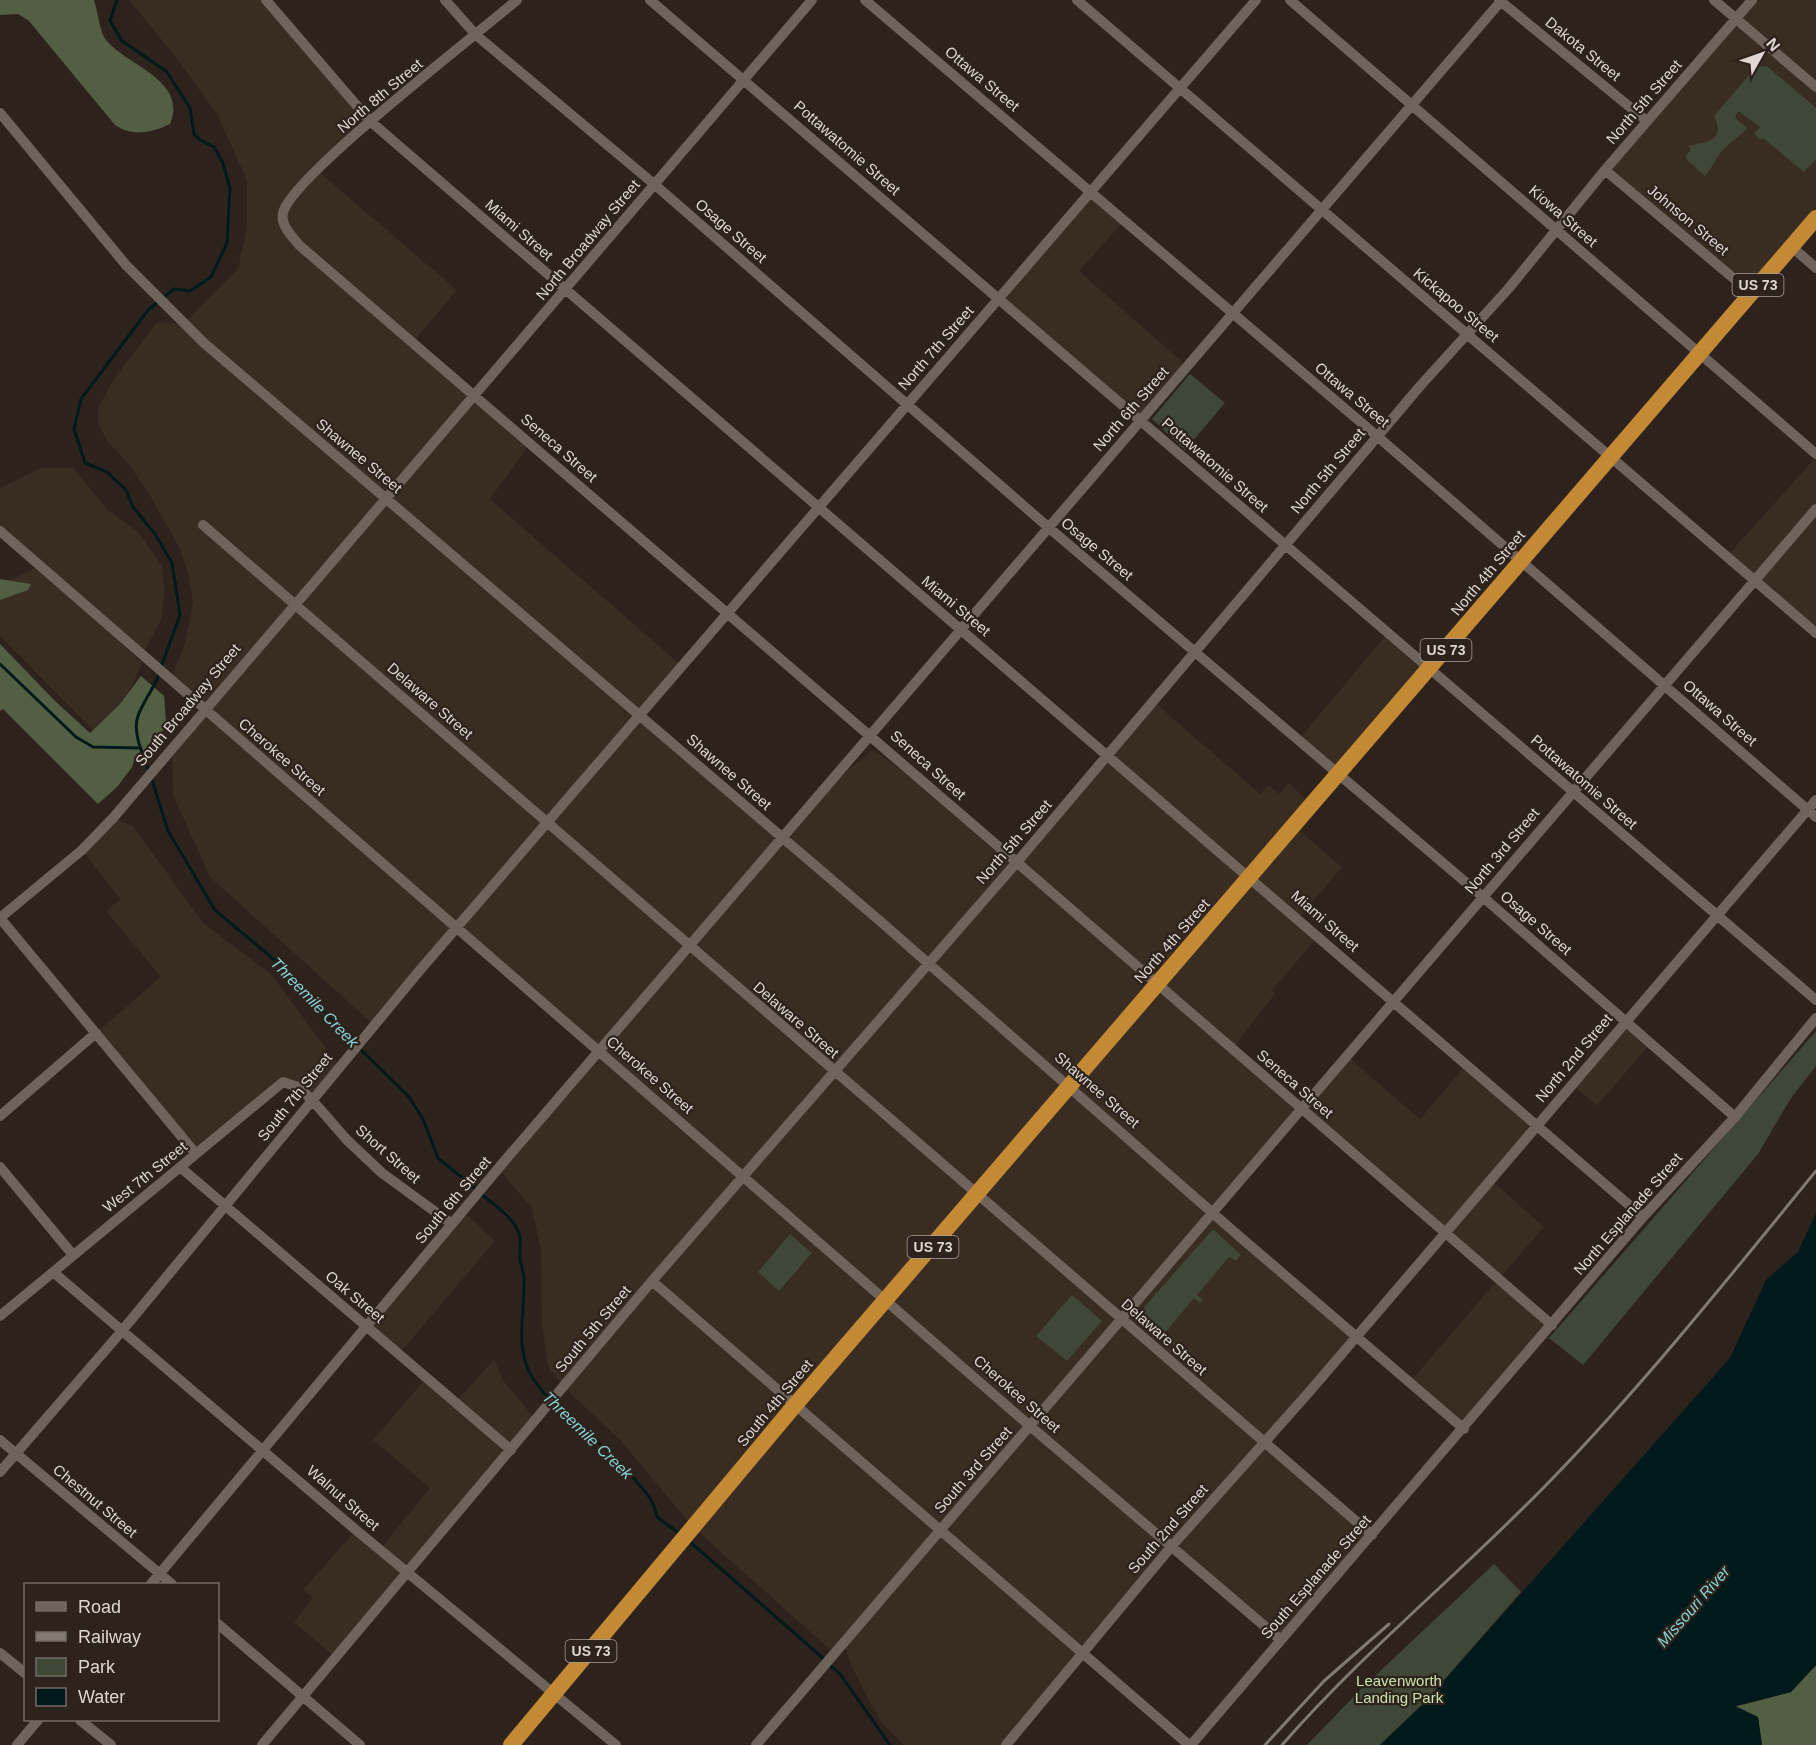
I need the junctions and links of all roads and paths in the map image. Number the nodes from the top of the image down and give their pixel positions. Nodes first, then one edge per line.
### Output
1 (266, 0) edge
2 (445, 0) edge
3 (517, 0) edge
4 (650, 0) edge
5 (812, 0) edge
6 (866, 0) edge
7 (1077, 0) edge
8 (1256, 0) edge
9 (1290, 0) edge
10 (1500, 0) edge
11 (1714, 0) edge
12 (1752, 0) edge
13 (1736, 18) junction
14 (476, 35) junction
15 (744, 80) junction
16 (1816, 87) edge
17 (1181, 90) junction
18 (1410, 104) junction
19 (0, 113) edge
20 (369, 121) junction
21 (1647, 121) junction
22 (1605, 170) junction
23 (654, 184) junction
24 (1092, 192) junction
25 (1321, 210) junction
26 (1816, 218) edge
27 (285, 227) joint
28 (1557, 230) junction
29 (1791, 247) junction
30 (1816, 268) edge
31 (566, 290) junction
32 (1751, 293) junction
33 (998, 299) junction
34 (1234, 315) junction
35 (1468, 335) junction
36 (1700, 351) junction
37 (475, 396) junction
38 (907, 404) junction
39 (1140, 420) junction
40 (1377, 436) junction
41 (1816, 454) edge
42 (1610, 456) junction
43 (386, 498) junction
44 (818, 508) junction
45 (1816, 509) edge
46 (203, 525) dead end
47 (1048, 527) junction
48 (0, 531) edge
49 (1285, 545) junction
50 (1522, 562) junction
51 (1755, 580) junction
52 (294, 604) junction
53 (729, 613) junction
54 (962, 630) junction
55 (1816, 633) edge
56 (1195, 651) junction
57 (1430, 669) junction
58 (1664, 685) junction
59 (204, 709) junction
60 (641, 716) junction
61 (871, 734) junction
62 (1108, 755) junction
63 (1337, 774) junction
64 (1572, 792) junction
65 (1816, 800) edge
66 (1812, 813) edge
67 (547, 823) junction
68 (783, 838) junction
69 (1017, 862) junction
70 (1251, 877) junction
71 (1483, 897) junction
72 (1717, 915) junction
73 (0, 918) edge
74 (457, 928) junction
75 (690, 947) junction
76 (929, 963) junction
77 (1159, 984) junction
78 (1816, 1000) edge
79 (1394, 1001) junction
80 (1816, 1018) edge
81 (1625, 1020) junction
82 (96, 1033) junction
83 (600, 1051) junction
84 (834, 1073) junction
85 (1070, 1087) junction
86 (312, 1100) junction
87 (1300, 1110) junction
88 (0, 1116) edge
89 (1735, 1117) junction
90 (1536, 1125) junction
91 (196, 1154) junction
92 (0, 1167) edge
93 (180, 1167) junction
94 (744, 1177) junction
95 (978, 1197) junction
96 (224, 1207) junction
97 (1211, 1212) junction
98 (1643, 1217) junction
99 (452, 1224) junction
100 (1444, 1232) junction
101 (73, 1255) junction
102 (53, 1272) junction
103 (652, 1281) junction
104 (887, 1299) junction
105 (0, 1316) edge
106 (1120, 1319) junction
107 (1552, 1325) junction
108 (365, 1326) junction
109 (121, 1332) junction
110 (1356, 1336) junction
111 (795, 1406) junction
112 (1030, 1426) junction
113 (1464, 1429) junction
114 (0, 1440) edge
115 (1263, 1442) junction
116 (262, 1448) junction
117 (511, 1450) junction
118 (16, 1454) junction
119 (0, 1472) edge
120 (940, 1531) junction
121 (1372, 1535) junction
122 (1171, 1547) junction
123 (407, 1571) junction
124 (159, 1574) junction
125 (152, 1583) edge
126 (171, 1583) edge
127 (219, 1625) edge
128 (1281, 1640) junction
129 (0, 1653) edge
130 (1082, 1653) junction
131 (24, 1672) edge
132 (556, 1693) junction
133 (303, 1698) junction
134 (37, 1721) edge
135 (82, 1721) edge
136 (16, 1745) edge
137 (111, 1745) edge
138 (262, 1745) edge
139 (360, 1745) edge
140 (511, 1745) edge
141 (616, 1745) edge
142 (756, 1745) edge
143 (1006, 1745) edge
144 (1190, 1745) edge

1 - 20 street, Miami Street
2 - 14 street, Osage Street
3 - 14 street, North 8th Street
4 - 15 street, Pottawatomie Street
5 - 15 street, North Broadway Street
6 - 24 street, Ottawa Street
7 - 17 street, Kickapoo Street
8 - 17 street, North 7th Street
9 - 18 street, Kiowa Street
10 - 18 street, North 6th Street
10 - 21 street, Dakota Street
11 - 13 street
12 - 13 street, North 5th Street
13 - 16 street
13 - 21 street, North 5th Street
14 - 20 street, North 8th Street
14 - 23 street, Osage Street
15 - 23 street, North Broadway Street
15 - 33 street, Pottawatomie Street
17 - 24 street, North 7th Street
17 - 25 street, Kickapoo Street
18 - 25 street, North 6th Street
18 - 28 street, Kiowa Street
19 - 43 street, Shawnee Street
20 - 27 street, North 8th Street
20 - 31 street, Miami Street
21 - 22 street, North 5th Street
22 - 28 street, North 5th Street
22 - 32 street, Johnson Street
23 - 31 street, North Broadway Street
23 - 38 street, Osage Street
24 - 33 street, North 7th Street
24 - 34 street, Ottawa Street
25 - 34 street, North 6th Street
25 - 35 street, Kickapoo Street
26 - 29 highway, North 4th Street / US 73
27 - 37 street, Seneca Street
28 - 35 street, North 5th Street
28 - 36 street, Kiowa Street
29 - 30 street
29 - 32 highway, North 4th Street / US 73
31 - 37 street, North Broadway Street
31 - 44 street, Miami Street
32 - 36 highway, North 4th Street / US 73
33 - 38 street, North 7th Street
33 - 39 street, Pottawatomie Street
34 - 39 street, North 6th Street
34 - 40 street, Ottawa Street
35 - 40 street, North 5th Street
35 - 42 street, Kickapoo Street
36 - 41 street, Kiowa Street
36 - 42 highway, North 4th Street / US 73
37 - 43 street, North Broadway Street
37 - 53 street, Seneca Street
38 - 44 street, North 7th Street
38 - 47 street, Osage Street
39 - 47 street, North 6th Street
39 - 49 street, Pottawatomie Street
40 - 49 street, North 5th Street
40 - 50 street, Ottawa Street
42 - 50 highway, North 4th Street / US 73
42 - 51 street, Kickapoo Street
43 - 52 street, South Broadway Street
43 - 60 street, Shawnee Street
44 - 53 street, North 7th Street
44 - 54 street, Miami Street
45 - 51 street, North 3rd Street
46 - 52 street, Delaware Street
47 - 54 street, North 6th Street
47 - 56 street, Osage Street
48 - 59 street, Cherokee Street
49 - 56 street, North 5th Street
49 - 57 street, Pottawatomie Street
50 - 57 highway, North 4th Street / US 73
50 - 58 street, Ottawa Street
51 - 55 street, Kickapoo Street
51 - 58 street, North 3rd Street
52 - 59 street, South Broadway Street
52 - 67 street, Delaware Street
53 - 60 street, North 7th Street
53 - 61 street, Seneca Street
54 - 61 street, North 6th Street
54 - 62 street, Miami Street
56 - 62 street, North 5th Street
56 - 63 street, Osage Street
57 - 63 highway, North 4th Street / US 73
57 - 64 street, Pottawatomie Street
58 - 64 street, North 3rd Street
58 - 66 street, Ottawa Street
59 - 73 street, South Broadway Street
59 - 74 street, Cherokee Street
60 - 67 street, South 7th Street
60 - 68 street, Shawnee Street
61 - 68 street, North 6th Street
61 - 69 street, Seneca Street
62 - 69 street, North 5th Street
62 - 70 street, Miami Street
63 - 70 highway, North 4th Street / US 73
63 - 71 street, Osage Street
64 - 71 street, North 3rd Street
64 - 72 street, Pottawatomie Street
65 - 66 street, North 2nd Street
66 - 72 street, North 2nd Street
67 - 74 street, South 7th Street
67 - 75 street, Delaware Street
68 - 75 street, South 6th Street
68 - 76 street, Shawnee Street
69 - 76 street, North 5th Street
69 - 77 street, Seneca Street
70 - 77 highway, North 4th Street / US 73
70 - 79 street, Miami Street
71 - 79 street, North 3rd Street
71 - 81 street, Osage Street
72 - 78 street, Pottawatomie Street
72 - 81 street, North 2nd Street
73 - 82 street
74 - 83 street, Cherokee Street
74 - 86 street, South 7th Street
75 - 83 street, South 6th Street
75 - 84 street, Delaware Street
76 - 84 street, South 5th Street
76 - 85 street, Shawnee Street
77 - 85 highway, North 4th Street / US 73
77 - 87 street, Seneca Street
79 - 87 street, North 3rd Street
79 - 90 street, Miami Street
80 - 89 street, North Esplanade Street
81 - 89 street, Osage Street
81 - 90 street, North 2nd Street
82 - 88 street
82 - 91 street
83 - 94 street, Cherokee Street
83 - 99 street, South 6th Street
84 - 94 street, South 5th Street
84 - 95 street, Delaware Street
85 - 95 highway, South 4th Street / US 73
85 - 97 street, Shawnee Street
86 - 91 street, West 7th Street
86 - 96 street, South 7th Street
86 - 99 street, Short Street
87 - 97 street, North 3rd Street
87 - 100 street, Seneca Street
89 - 98 street, North Esplanade Street
90 - 98 street, Miami Street
90 - 100 street, North 2nd Street
91 - 93 street, West 7th Street
92 - 101 street
93 - 96 street, Oak Street
93 - 101 street, West 7th Street
94 - 103 street, South 5th Street
94 - 104 street, Cherokee Street
95 - 104 highway, South 4th Street / US 73
95 - 106 street, Delaware Street
96 - 108 street, Oak Street
96 - 109 street, South 7th Street
97 - 106 street, South 3rd Street
97 - 110 street, Shawnee Street
98 - 107 street, North Esplanade Street
99 - 108 street, South 6th Street
100 - 107 street, Seneca Street
100 - 110 street, North 2nd Street
101 - 102 street, West 7th Street
102 - 105 street, West 7th Street
102 - 109 street, Walnut Street
103 - 111 street
103 - 117 street, South 5th Street
104 - 111 highway, South 4th Street / US 73
104 - 112 street, Cherokee Street
106 - 112 street, South 3rd Street
106 - 115 street, Delaware Street
107 - 113 street, North Esplanade Street
108 - 116 street, South 6th Street
108 - 117 street, Oak Street
109 - 116 street, Walnut Street
109 - 118 street, South 7th Street
110 - 113 street, Shawnee Street
110 - 115 street, South 2nd Street
111 - 120 street
111 - 132 highway, South 4th Street / US 73
112 - 120 street, South 3rd Street
112 - 122 street, Cherokee Street
113 - 121 street, South Esplanade Street
114 - 118 street, Chestnut Street
115 - 121 street, Delaware Street
115 - 122 street, South 2nd Street
116 - 123 street, Walnut Street
116 - 124 street, South 6th Street
117 - 123 street, South 5th Street
118 - 119 street, South 7th Street
118 - 124 street, Chestnut Street
120 - 130 street
120 - 142 street, South 3rd Street
121 - 128 street, South Esplanade Street
122 - 128 street, Cherokee Street
122 - 130 street, South 2nd Street
123 - 132 street, Walnut Street
123 - 133 street, South 5th Street
124 - 125 street, South 6th Street
124 - 126 street, Chestnut Street
127 - 133 street
128 - 144 street, South Esplanade Street
129 - 131 street
130 - 143 street, South 2nd Street
130 - 144 street
132 - 140 highway, South 4th Street / US 73
132 - 141 street, Walnut Street
133 - 138 street, South 5th Street
133 - 139 street
134 - 136 street
135 - 137 street

